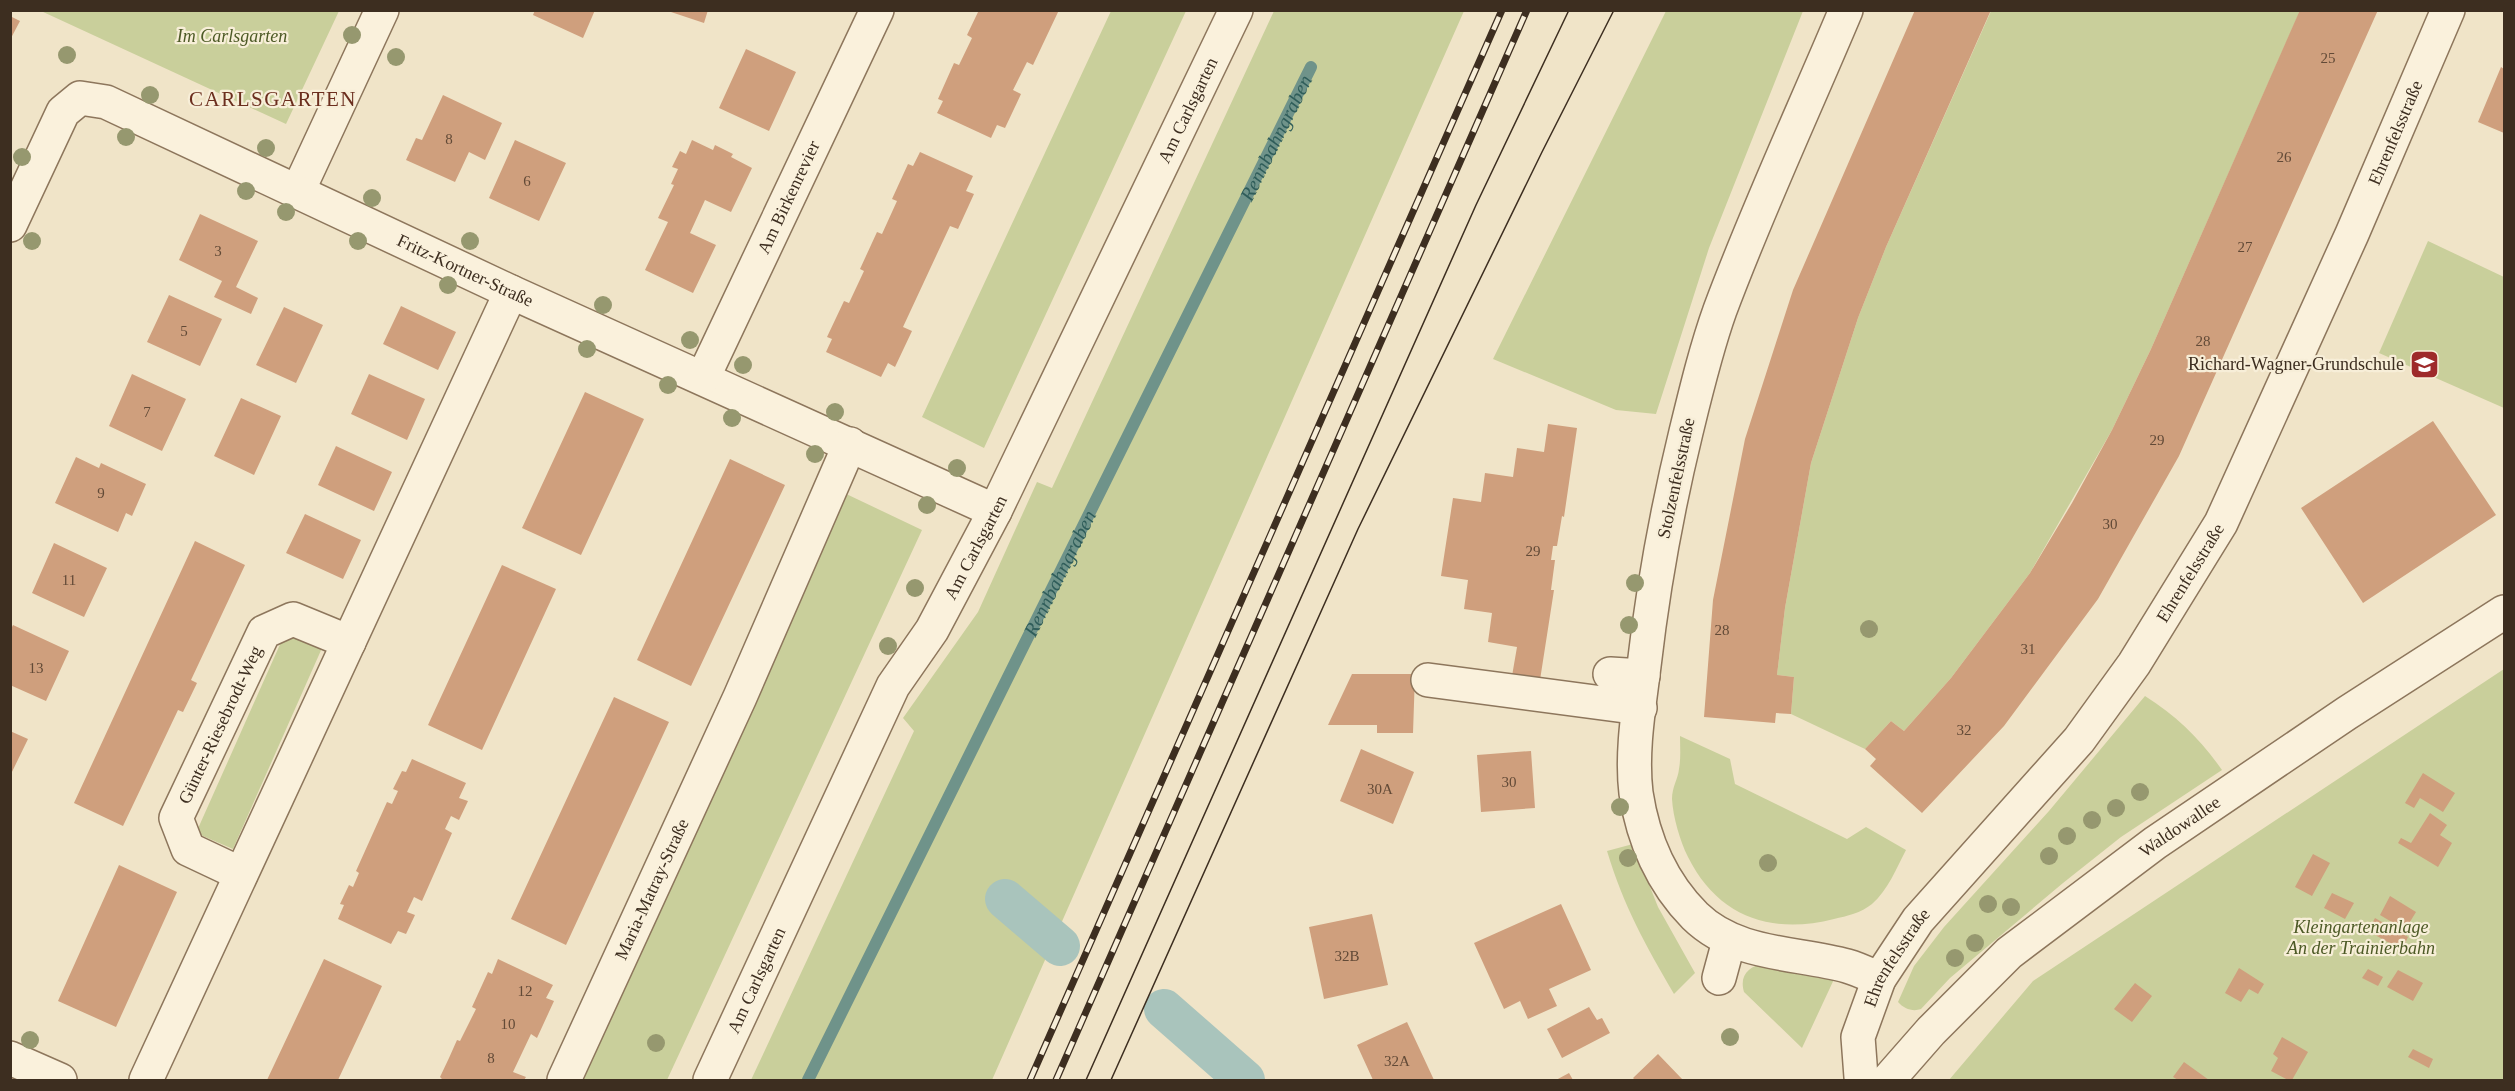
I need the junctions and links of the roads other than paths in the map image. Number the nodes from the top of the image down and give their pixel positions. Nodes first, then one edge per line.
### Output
1 (382, 10) edge
2 (1236, 10) edge
3 (1846, 10) edge
4 (2448, 10) edge
5 (868, 13) edge
6 (298, 191) junction
7 (10, 225) edge
8 (511, 292) junction
9 (703, 378) junction
10 (850, 444) junction
11 (995, 511) junction
12 (2505, 612) edge
13 (349, 642) junction
14 (1610, 674) dead end
15 (1643, 676) junction
16 (1428, 680) dead end
17 (1640, 708) junction
18 (241, 874) junction
19 (1729, 941) junction
20 (1719, 978) dead end
21 (1879, 979) junction
22 (10, 1058) edge
23 (60, 1080) edge
24 (146, 1080) edge
25 (564, 1080) edge
26 (710, 1080) edge
27 (1864, 1080) edge
28 (1888, 1080) edge

1 - 6 street
2 - 11 street, Am Carlsgarten
3 - 15 street, Stolzenfelsstraße
4 - 21 street, Ehrenfelsstraße
5 - 9 street, Am Birkenrevier
6 - 7 street, Fritz-Kortner-Straße
6 - 8 street, Fritz-Kortner-Straße
8 - 9 street, Fritz-Kortner-Straße
8 - 13 street
9 - 10 street, Fritz-Kortner-Straße
10 - 11 street, Fritz-Kortner-Straße
10 - 25 street, Maria-Matray-Straße
11 - 26 street, Am Carlsgarten
12 - 28 street, Waldowallee
13 - 18 street
13 - 18 street, Günter-Riesebrodt-Weg
14 - 15 street
15 - 17 street, Stolzenfelsstraße
16 - 17 street
17 - 19 street, Stolzenfelsstraße
18 - 24 street
19 - 20 street
19 - 21 street, Stolzenfelsstraße
21 - 27 street, Ehrenfelsstraße
22 - 23 street

